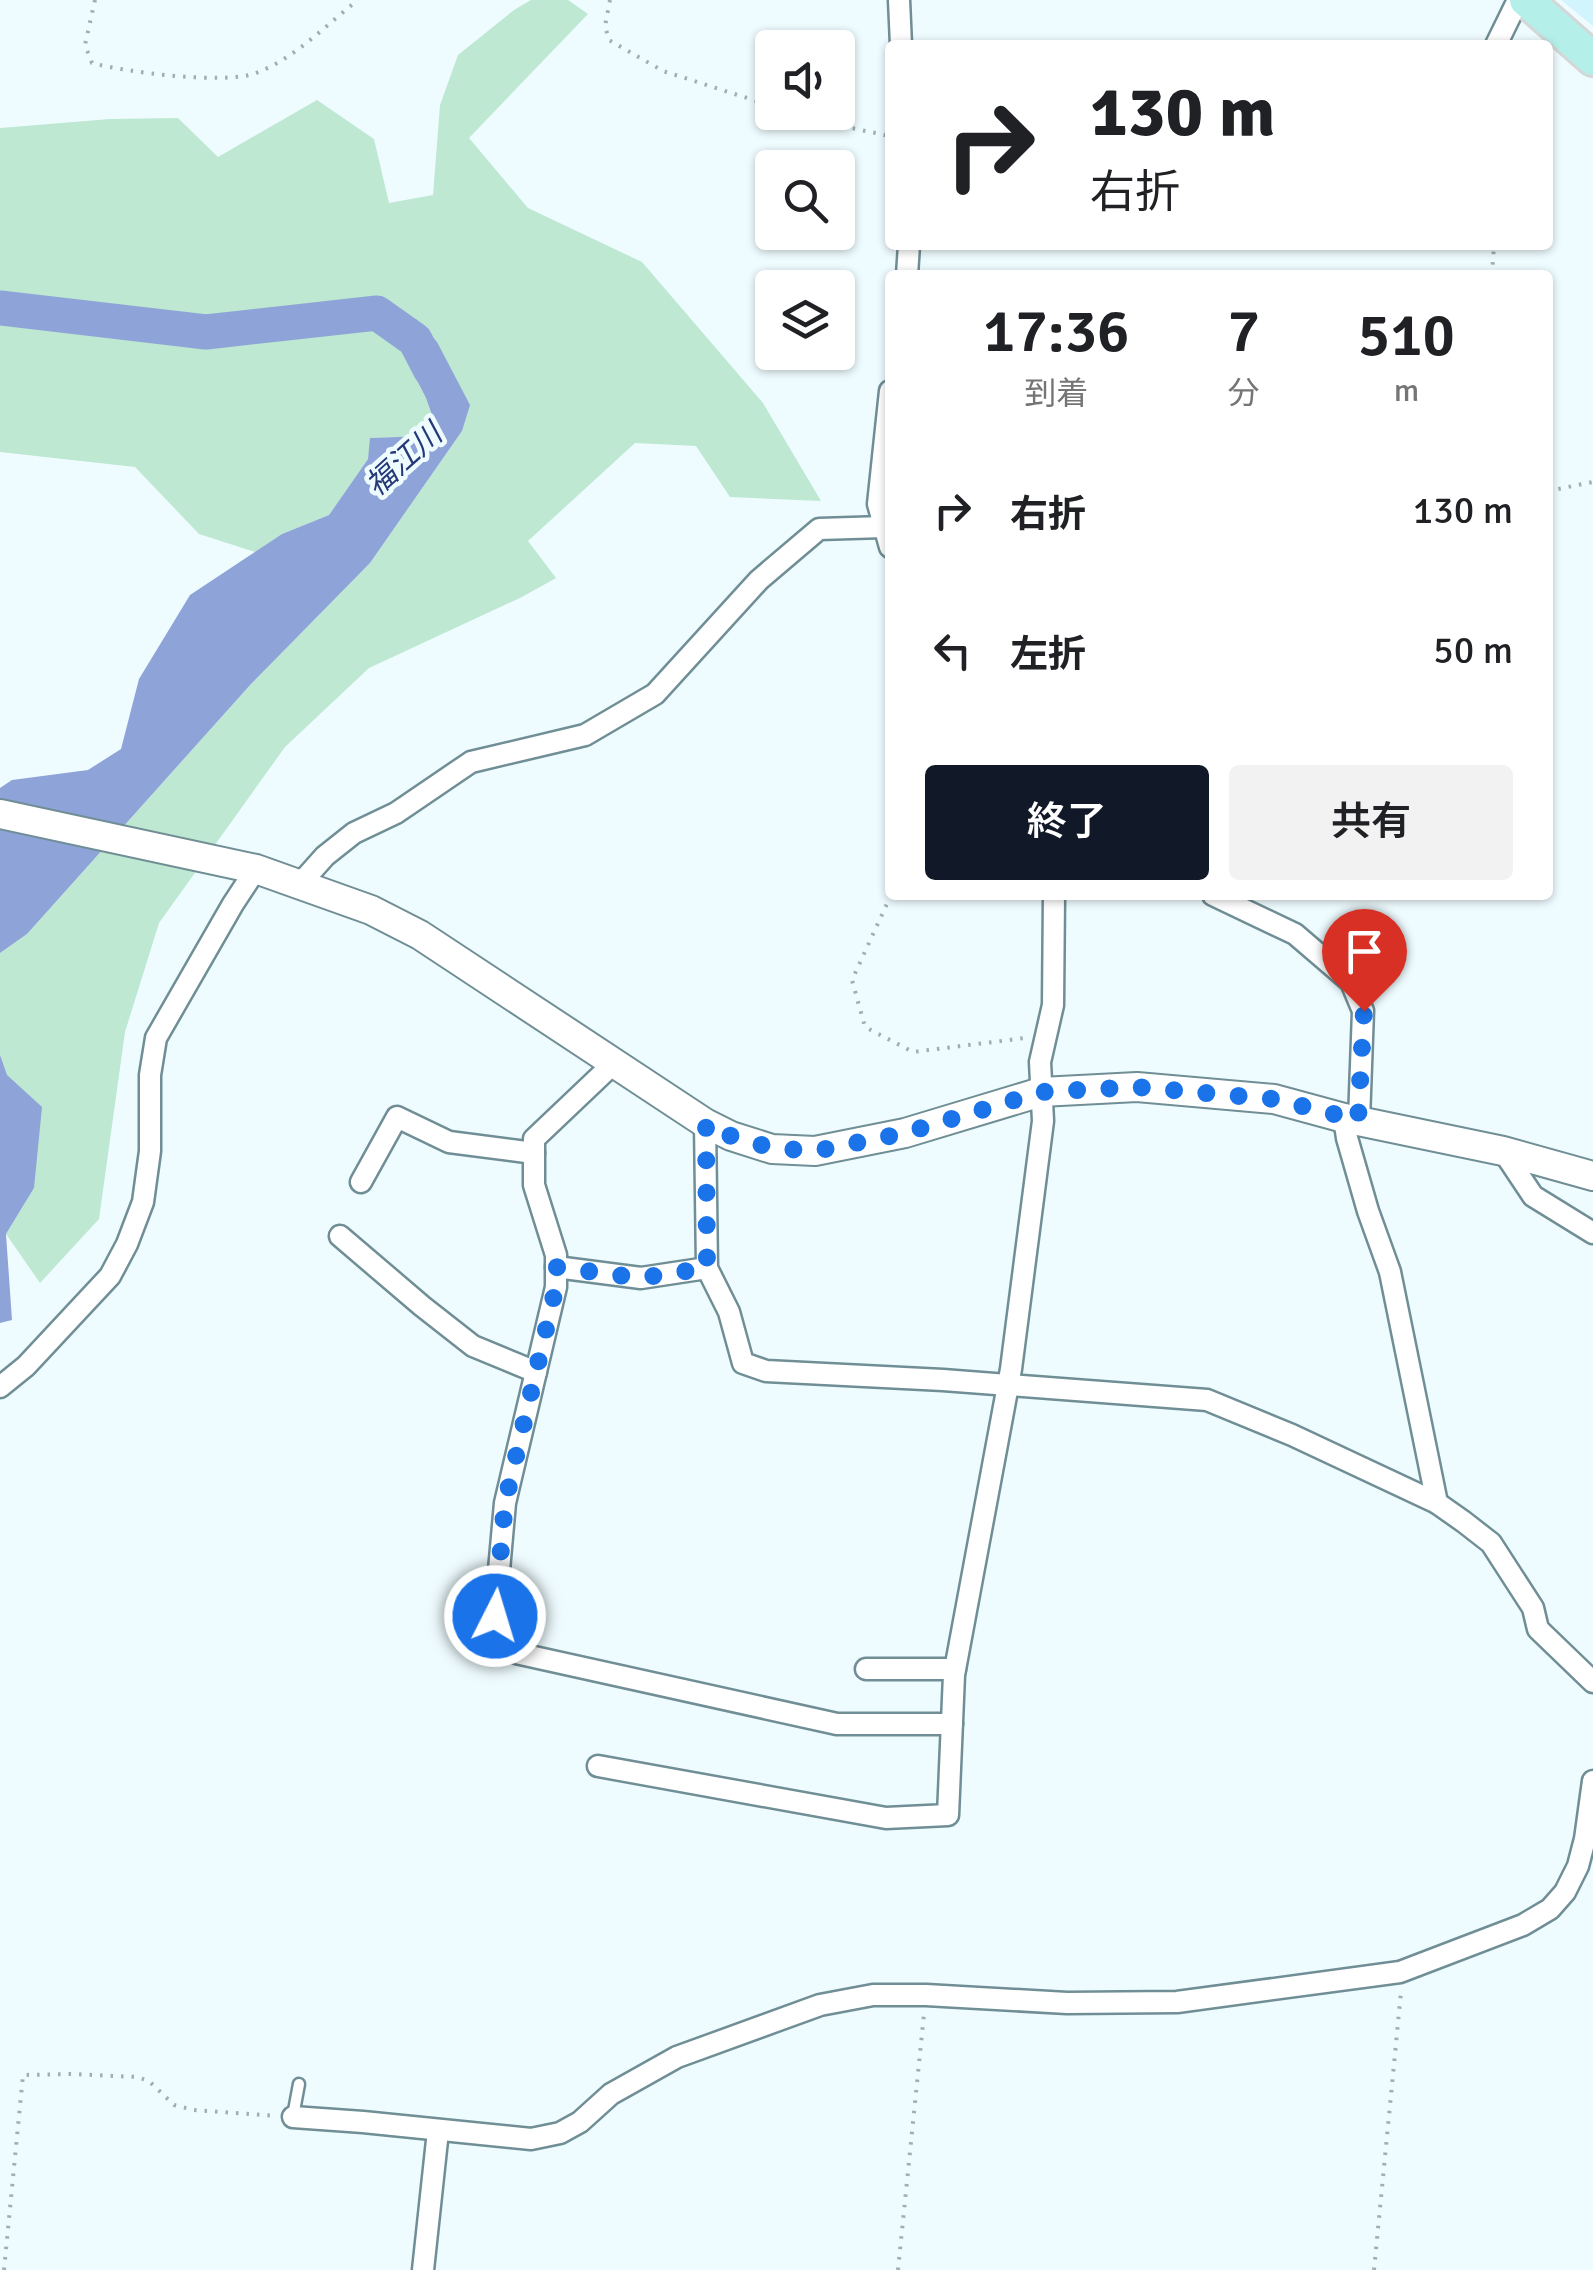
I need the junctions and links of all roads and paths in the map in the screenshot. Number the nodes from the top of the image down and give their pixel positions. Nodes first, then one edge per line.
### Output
1 (95, 0) edge
2 (358, 0) edge
3 (610, 0) edge
4 (899, 0) edge
5 (1518, 0) edge
6 (1526, 0) edge
7 (900, 40) edge
8 (1498, 40) edge
9 (1593, 60) edge
10 (755, 101) edge
11 (855, 129) edge
12 (885, 135) edge
13 (885, 438) edge
14 (1593, 482) edge
15 (1553, 490) edge
16 (885, 530) edge
17 (885, 537) edge
18 (0, 814) edge
19 (256, 869) junction
20 (300, 884) junction
21 (889, 900) edge
22 (1054, 900) edge
23 (1224, 900) edge
24 (1046, 1035) junction
25 (614, 1063) junction
26 (1041, 1092) junction
27 (1351, 1119) junction
28 (706, 1123) junction
29 (1503, 1151) junction
30 (534, 1152) junction
31 (1593, 1176) edge
32 (361, 1182) dead end
33 (1593, 1233) edge
34 (340, 1236) dead end
35 (556, 1267) junction
36 (707, 1268) junction
37 (536, 1372) junction
38 (1007, 1384) junction
39 (0, 1387) edge
40 (1437, 1503) junction
41 (866, 1668) dead end
42 (955, 1670) junction
43 (1593, 1682) edge
44 (952, 1724) junction
45 (598, 1766) dead end
46 (1593, 1781) edge
47 (1400, 1972) junction
48 (926, 1995) junction
49 (299, 2084) dead end
50 (293, 2118) junction
51 (438, 2130) junction
52 (4, 2270) edge
53 (423, 2270) edge
54 (898, 2270) edge
55 (1374, 2270) edge

1 - 2 path
3 - 10 path
4 - 7 street
5 - 8 street
6 - 9 main road
11 - 12 path
13 - 16 street
14 - 15 path
17 - 20 street
18 - 19 street
19 - 20 street
19 - 39 street
20 - 25 street
21 - 24 path
22 - 24 street
23 - 27 street
24 - 26 street
25 - 28 street
25 - 30 street
26 - 27 street
26 - 28 street
26 - 38 street
27 - 29 street
27 - 40 street
28 - 36 street
29 - 31 street
29 - 33 street
30 - 32 street
30 - 35 street
34 - 37 street
35 - 36 street
35 - 37 street
36 - 38 street
37 - 44 street
38 - 40 street
38 - 42 street
40 - 43 street
41 - 42 street
42 - 44 street
44 - 45 street
46 - 47 street
47 - 48 street
47 - 55 path
48 - 51 street
48 - 54 path
49 - 50 lane
50 - 51 street
50 - 52 path
51 - 53 street

